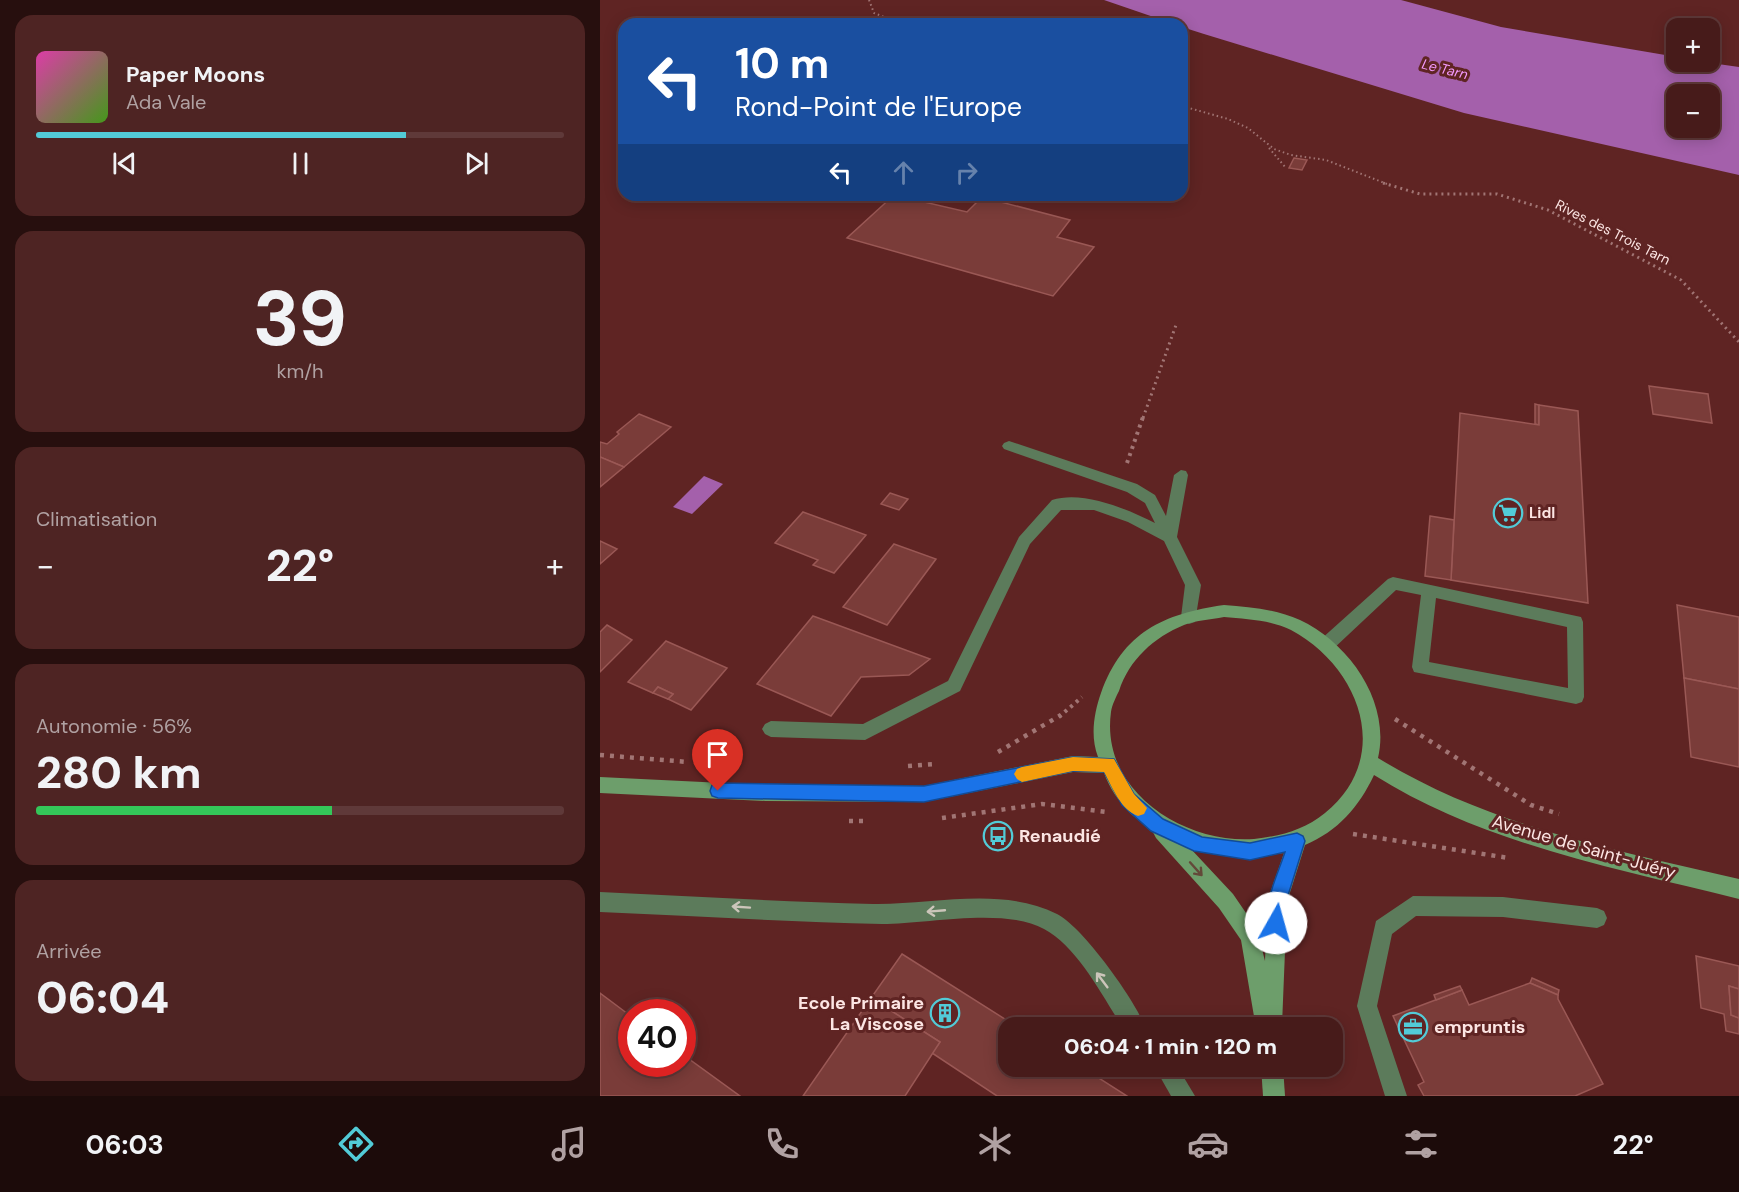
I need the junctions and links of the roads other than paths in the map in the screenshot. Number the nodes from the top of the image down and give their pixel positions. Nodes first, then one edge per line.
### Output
1 (1009, 446) dead end
2 (1181, 475) dead end
3 (1170, 537) junction
4 (1429, 592) junction
5 (1189, 617) junction
6 (1326, 645) junction
7 (771, 729) dead end
8 (1369, 762) junction
9 (1108, 765) junction
10 (600, 785) edge
11 (1157, 825) junction
12 (1297, 841) junction
13 (1739, 889) edge
14 (600, 902) edge
15 (1597, 918) dead end
16 (1128, 1017) edge
17 (1264, 1017) edge
18 (1272, 1017) edge
19 (1171, 1077) edge
20 (1273, 1077) edge
21 (1184, 1096) edge
22 (1274, 1096) edge
23 (1396, 1096) edge

1 - 3 lane
2 - 3 lane
3 - 5 lane
3 - 7 lane
4 - 4 lane
4 - 6 lane
5 - 6 main road
5 - 9 main road
6 - 8 main road
8 - 12 main road
8 - 13 main road, Avenue de Saint-Juéry
9 - 10 main road
9 - 11 main road
11 - 12 main road
11 -> 17 main road
12 - 18 main road
16 -> 14 lane
15 - 23 lane
19 - 21 lane
20 - 22 main road

